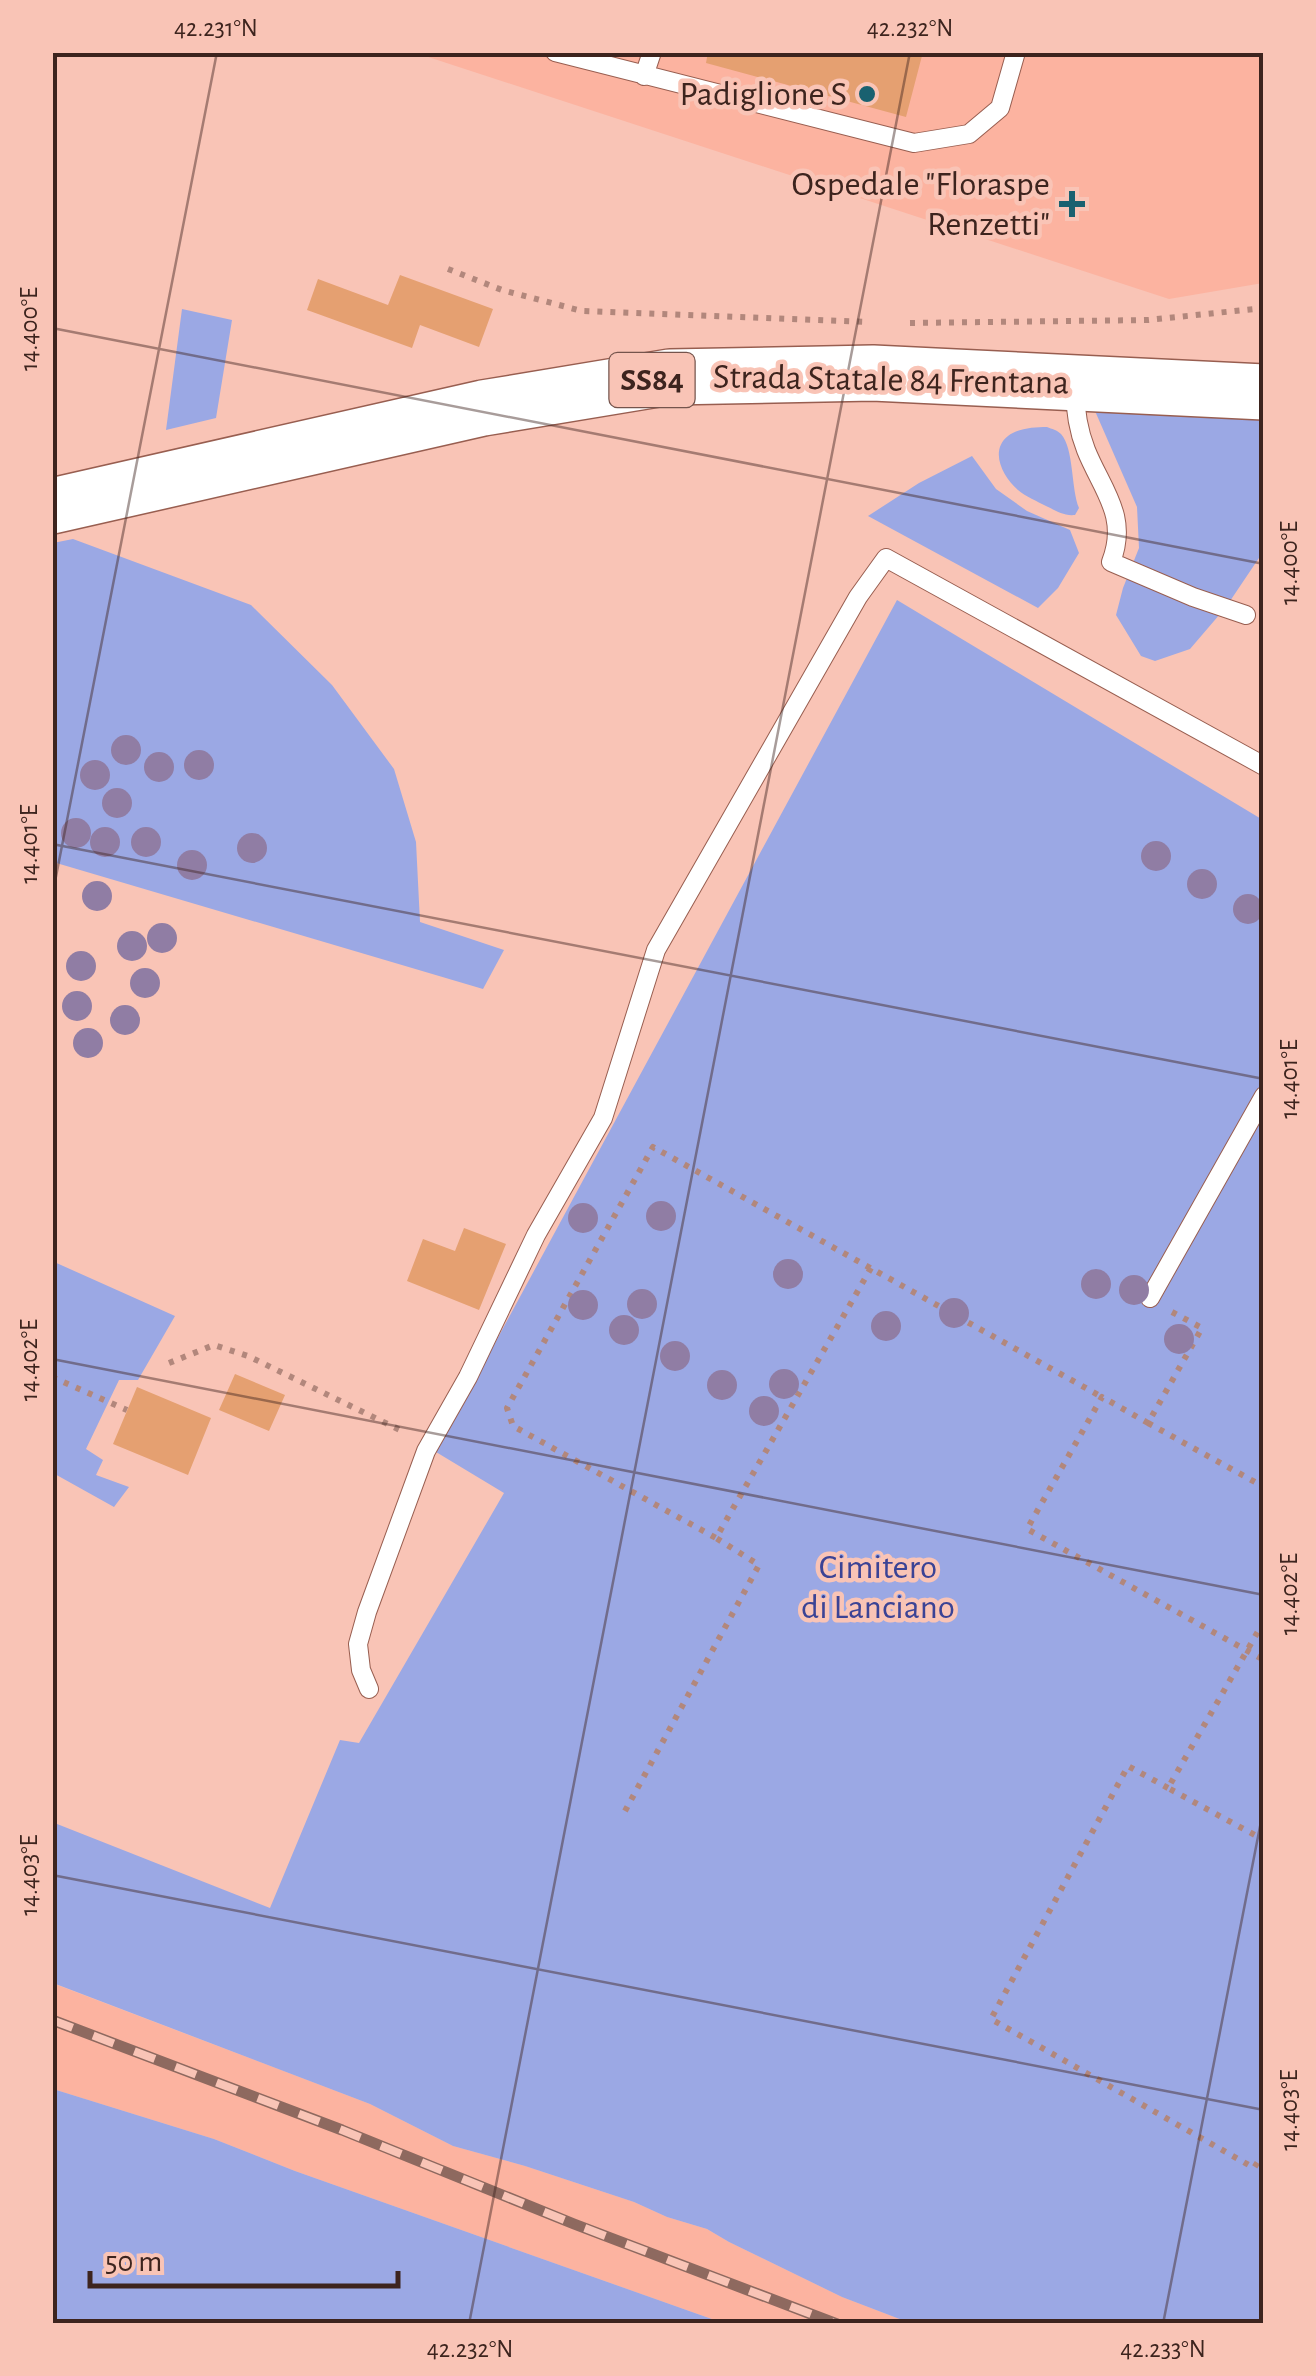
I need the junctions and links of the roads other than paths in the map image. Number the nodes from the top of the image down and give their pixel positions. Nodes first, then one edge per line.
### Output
1 (555, 52) edge
2 (652, 52) edge
3 (1016, 52) edge
4 (644, 76) junction
5 (1074, 382) junction
6 (1264, 392) edge
7 (52, 506) edge
8 (1246, 616) dead end
9 (1264, 766) edge
10 (1264, 1096) edge
11 (1150, 1298) road end
12 (369, 1689) dead end

1 - 4 lane
2 - 4 lane
3 - 4 lane
5 - 6 main road, Strada Statale 84 Frentana / SS84
5 - 7 main road, Strada Statale 84 Frentana / SS84
5 - 8 lane
9 - 12 lane
10 - 11 lane

